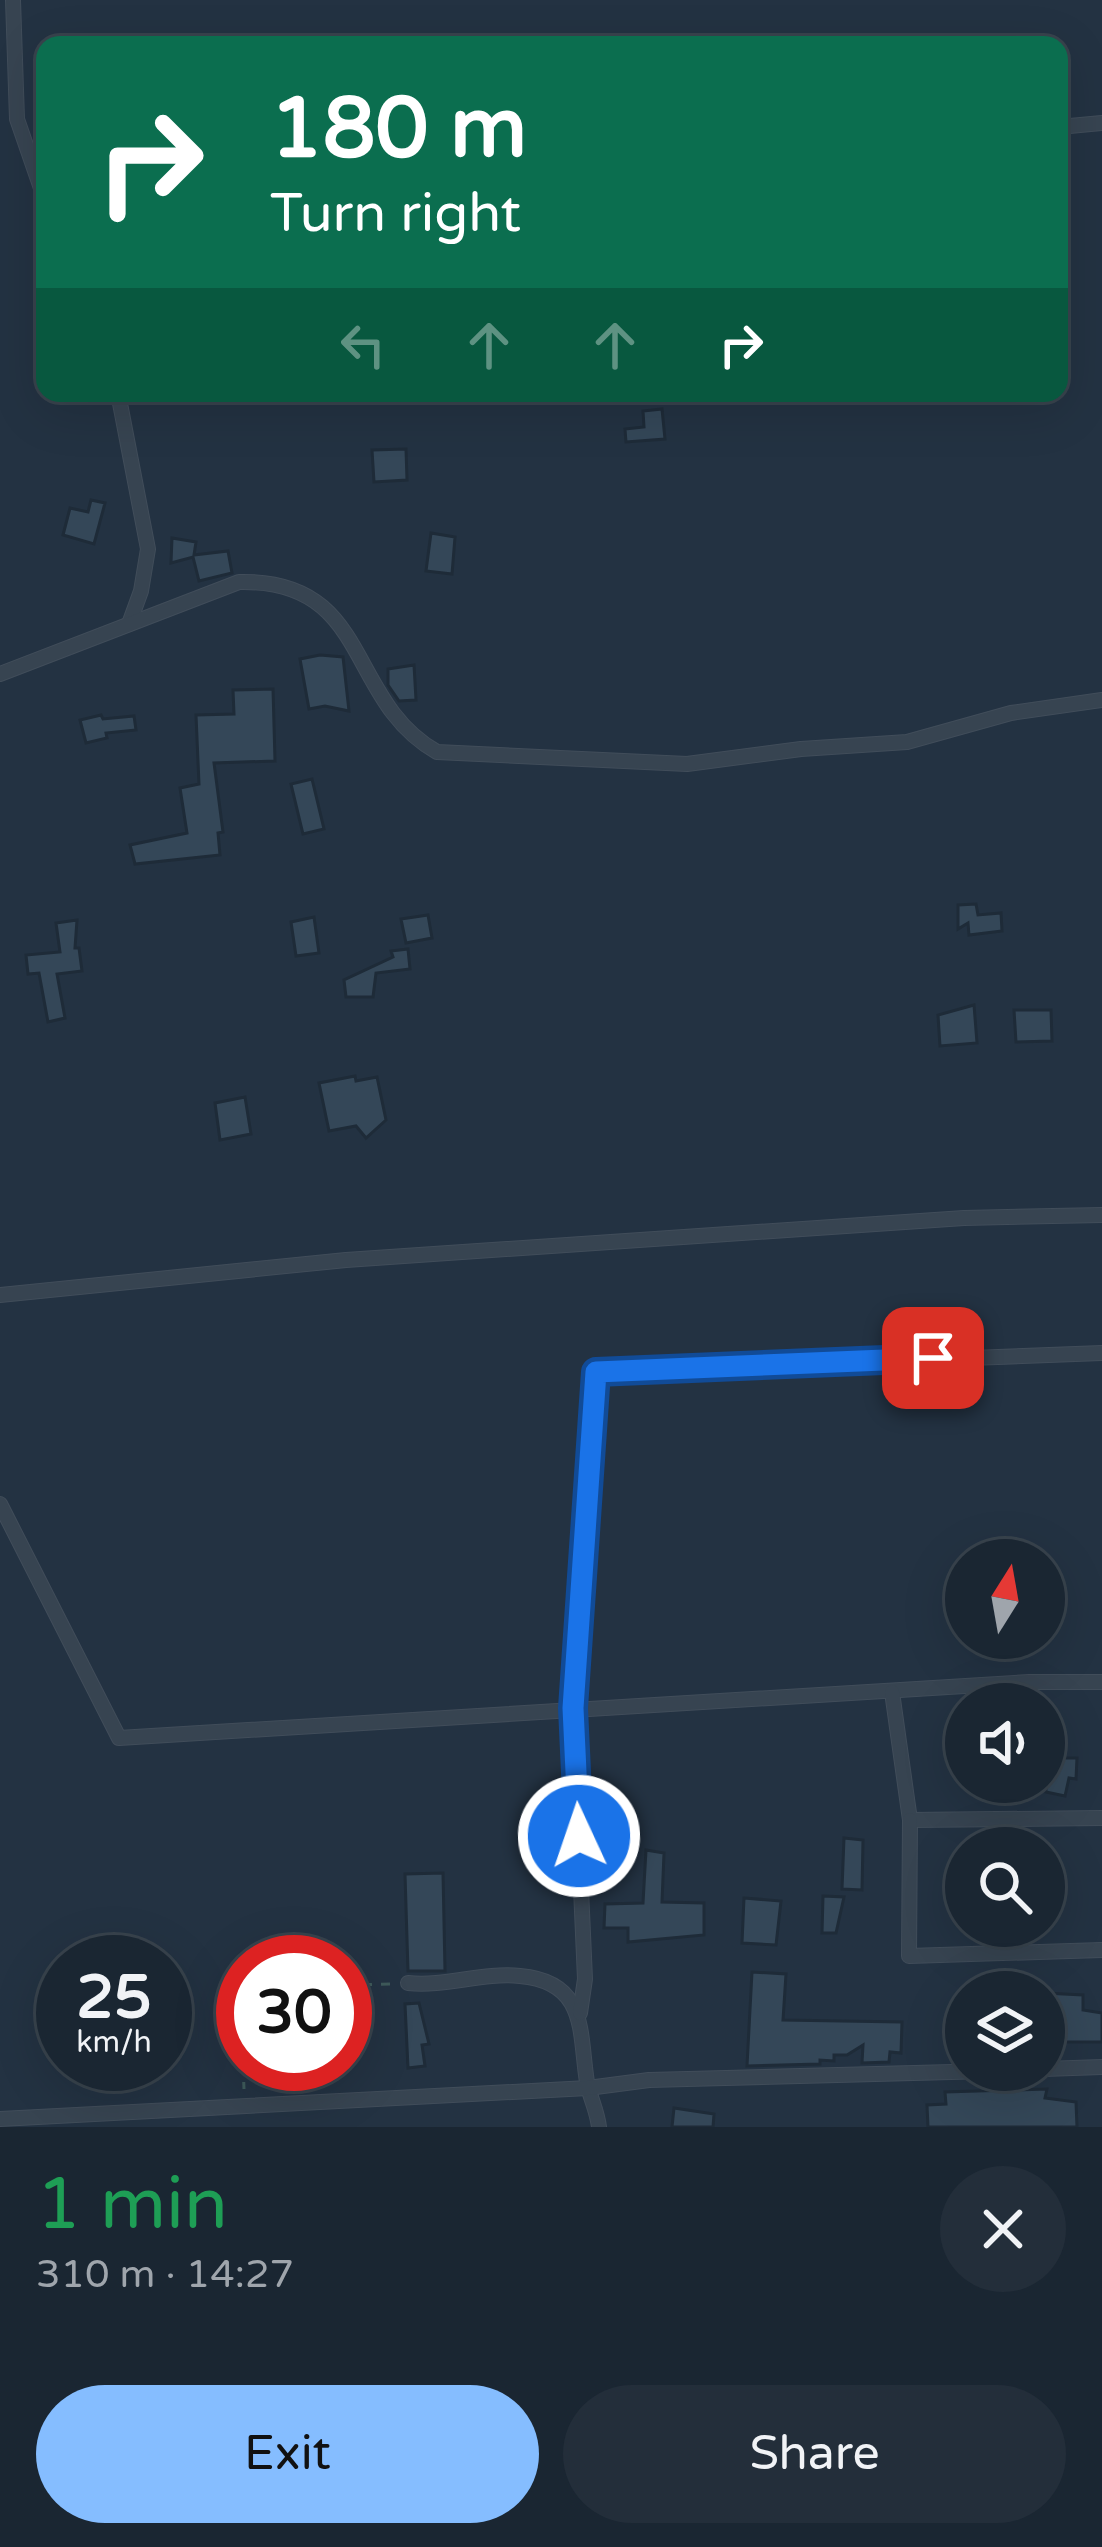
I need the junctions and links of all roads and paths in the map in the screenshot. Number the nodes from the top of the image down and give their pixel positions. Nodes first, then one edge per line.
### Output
1 (13, 0) edge
2 (1102, 123) edge
3 (1068, 126) edge
4 (36, 174) edge
5 (120, 402) edge
6 (129, 624) junction
7 (0, 674) edge
8 (1102, 700) edge
9 (1102, 1215) edge
10 (0, 1295) edge
11 (1102, 1353) edge
12 (0, 1504) edge
13 (1102, 1682) edge
14 (892, 1692) junction
15 (573, 1708) junction
16 (1102, 1818) edge
17 (910, 1820) junction
18 (1102, 1950) edge
19 (408, 1983) joint
20 (372, 1984) edge
21 (580, 2013) junction
22 (1102, 2067) edge
23 (1065, 2068) edge
24 (945, 2074) edge
25 (588, 2088) junction
26 (0, 2120) edge
27 (599, 2127) edge

1 - 4 street
2 - 3 street
5 - 6 street
6 - 7 street
6 - 8 street
9 - 10 street
11 - 15 street
12 - 15 street
13 - 14 street
14 - 15 street
14 - 17 street
15 - 21 street
16 - 17 street
17 - 18 street
19 - 20 path
19 - 21 street
21 - 25 street
22 - 23 street
24 - 25 street
25 - 26 street
25 - 27 street

